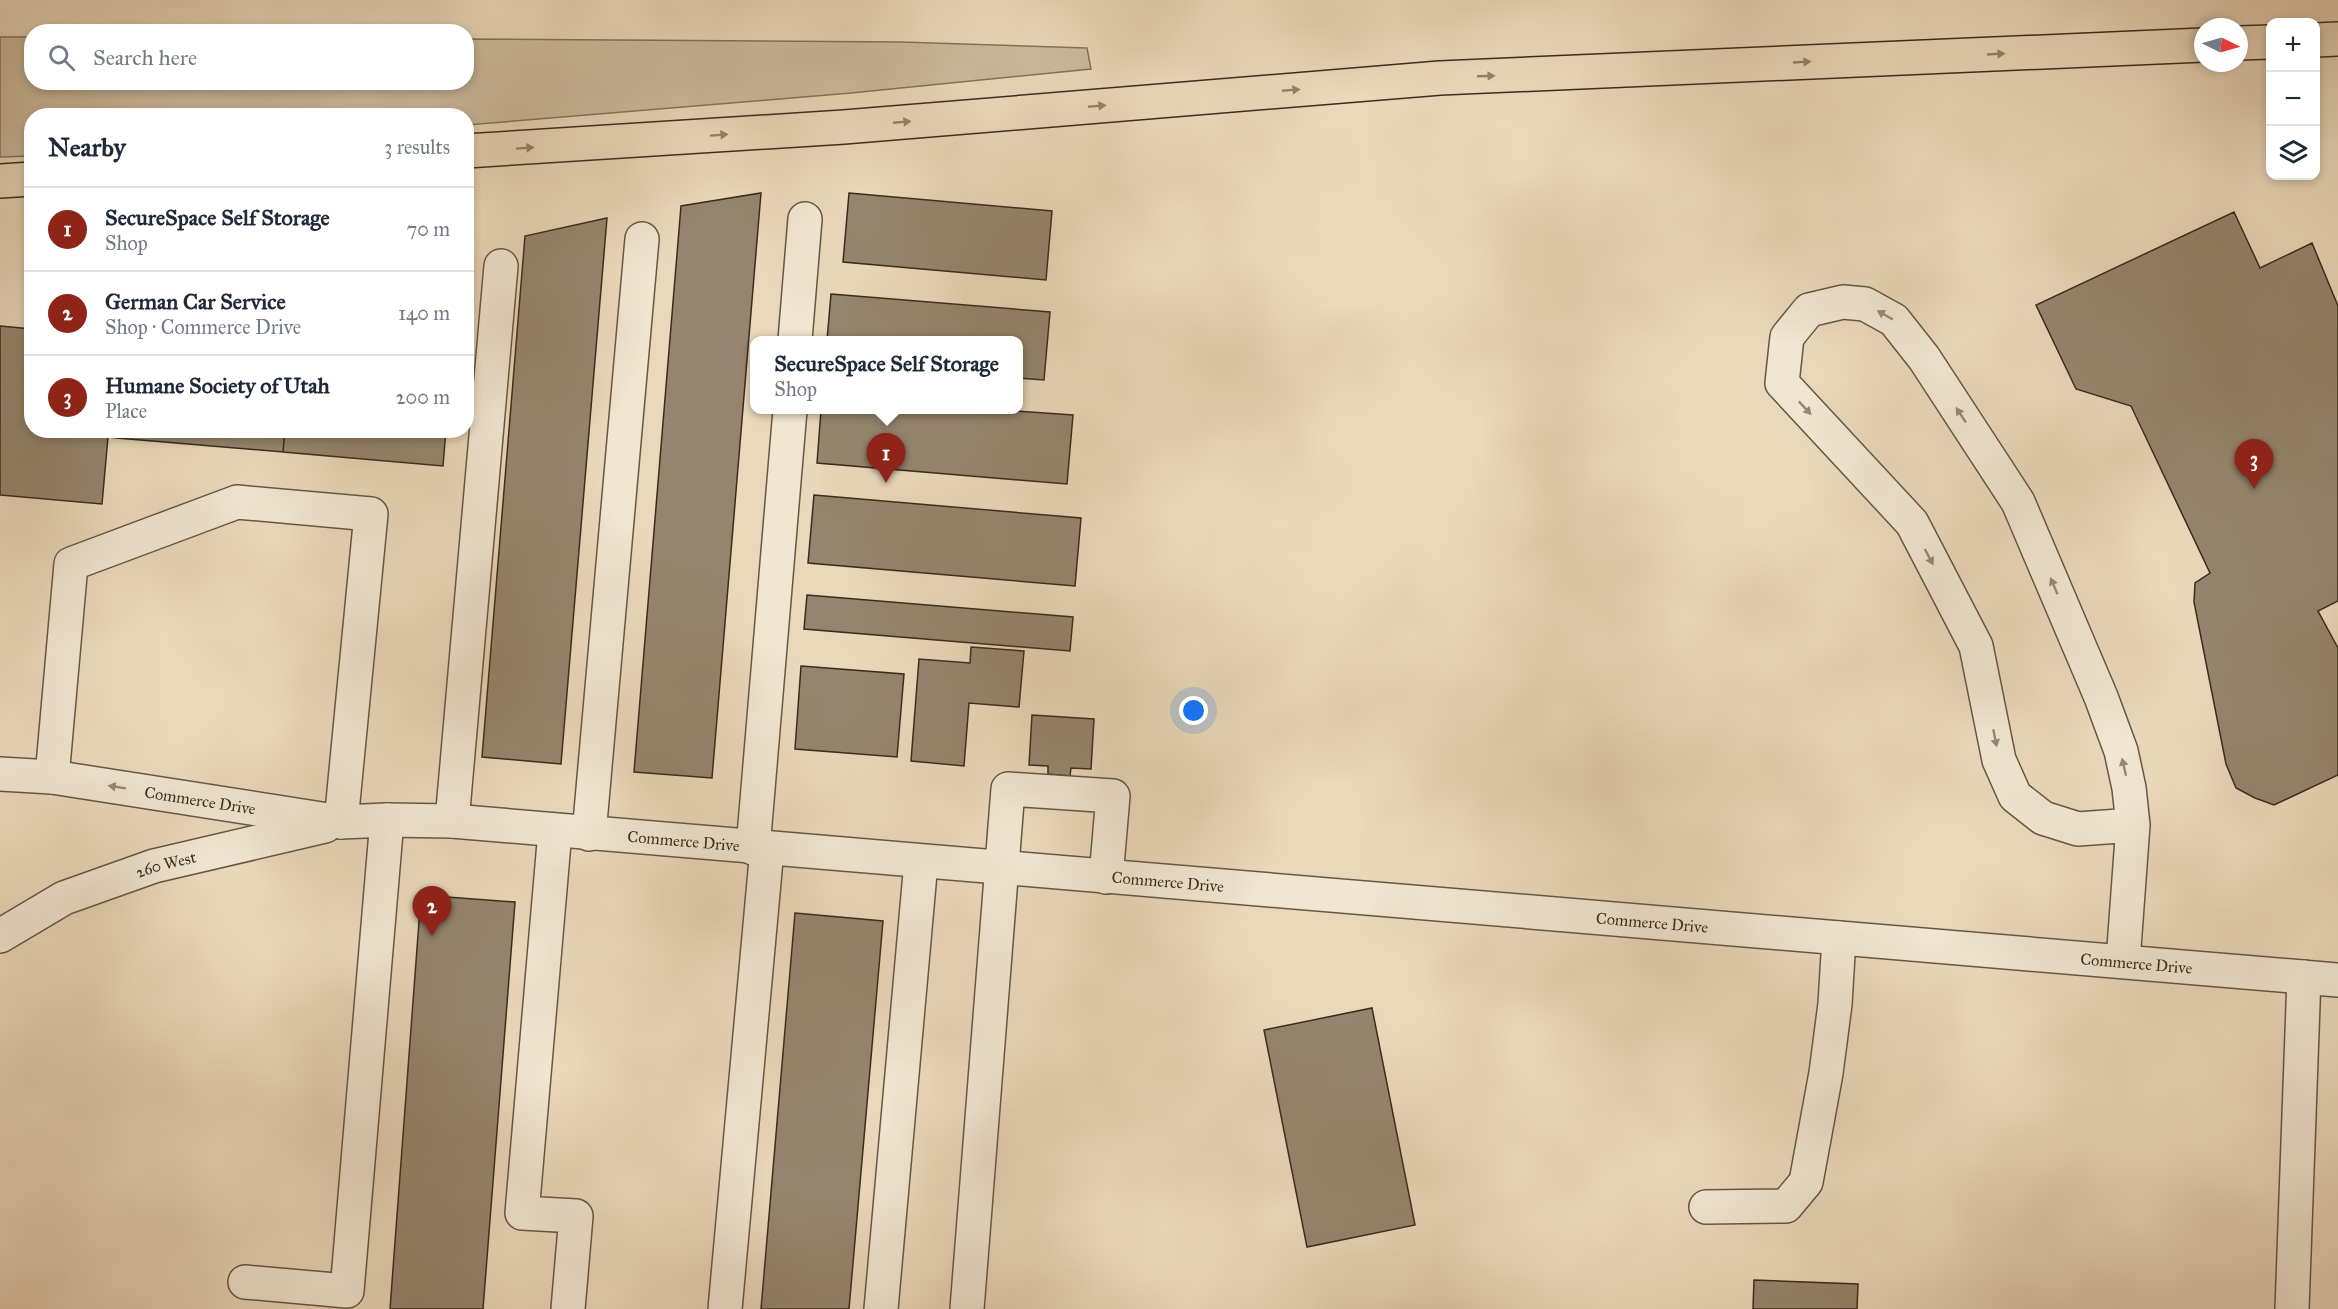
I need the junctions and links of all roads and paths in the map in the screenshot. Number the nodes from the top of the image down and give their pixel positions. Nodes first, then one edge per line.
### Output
1 (2338, 39) edge
2 (2320, 40) edge
3 (2266, 42) edge
4 (2248, 43) edge
5 (2194, 45) edge
6 (474, 150) edge
7 (24, 180) edge
8 (0, 181) edge
9 (806, 219) dead end
10 (642, 239) dead end
11 (501, 266) dead end
12 (795, 336) edge
13 (790, 414) edge
14 (0, 774) edge
15 (52, 777) junction
16 (387, 820) junction
17 (452, 821) junction
18 (341, 822) junction
19 (2133, 825) junction
20 (555, 831) junction
21 (589, 834) junction
22 (760, 848) junction
23 (921, 862) junction
24 (1000, 868) junction
25 (1106, 877) junction
26 (0, 936) edge
27 (1839, 938) junction
28 (2123, 962) junction
29 (2304, 977) junction
30 (2338, 980) edge
31 (1706, 1207) dead end
32 (245, 1282) dead end
33 (568, 1309) edge
34 (725, 1309) edge
35 (881, 1309) edge
36 (967, 1309) edge
37 (2292, 1309) edge

1 - 2 highway
3 - 4 highway
6 -> 5 highway
7 - 8 highway
9 - 12 street
10 - 21 street
11 - 17 street
13 - 22 street
14 - 15 street, Commerce Drive
18 -> 15 street, Commerce Drive
15 - 18 street
16 - 17 street, Commerce Drive
16 - 18 street, Commerce Drive
16 - 32 street
17 - 20 street, Commerce Drive
18 - 26 street, 260 West
19 -> 19 street
19 - 28 street
20 - 21 street, Commerce Drive
20 - 33 street
21 - 22 street, Commerce Drive
22 - 23 street, Commerce Drive
22 - 34 street
23 - 24 street, Commerce Drive
23 - 35 street
24 - 25 street, Commerce Drive
24 - 25 street
24 - 36 street
25 - 27 street, Commerce Drive
27 - 28 street, Commerce Drive
27 - 31 street
28 - 29 street, Commerce Drive
29 - 30 street, Commerce Drive
29 - 37 street

